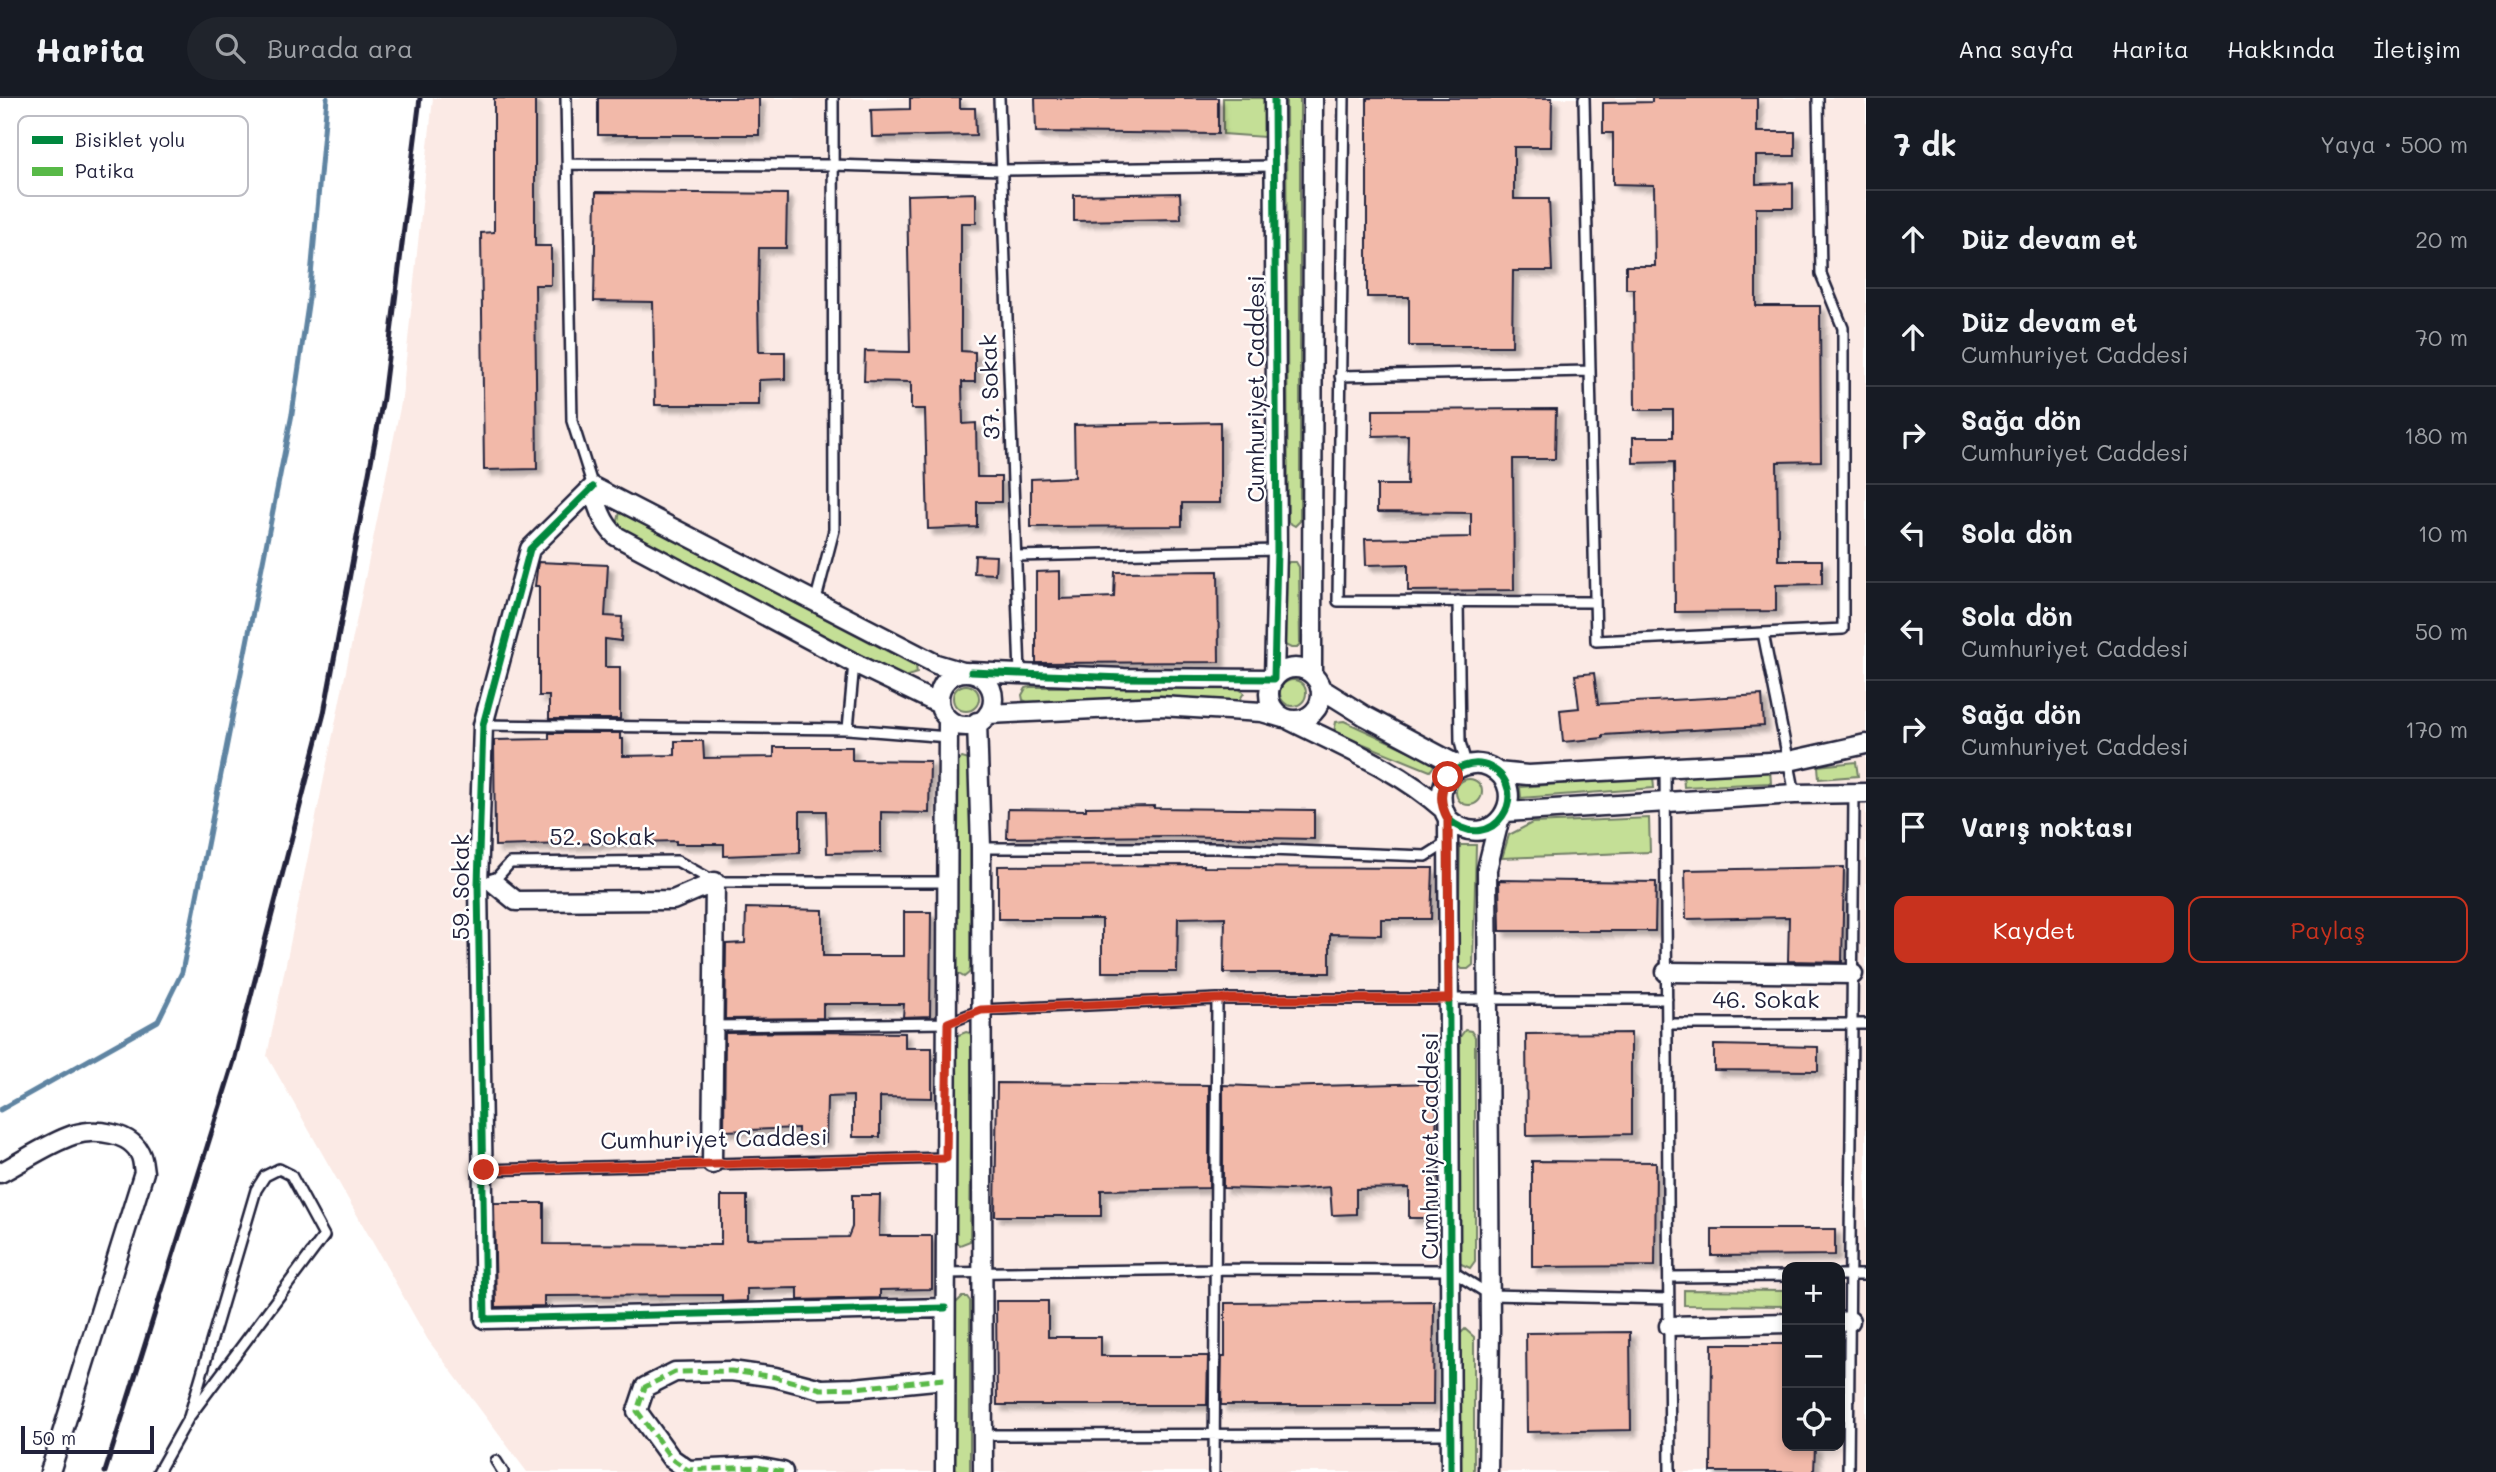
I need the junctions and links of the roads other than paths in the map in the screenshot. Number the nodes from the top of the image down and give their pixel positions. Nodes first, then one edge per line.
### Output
1 (566, 98) edge
2 (833, 98) edge
3 (999, 98) edge
4 (1274, 98) edge
5 (1313, 98) edge
6 (1343, 98) edge
7 (1584, 98) edge
8 (1818, 98) edge
9 (567, 164) junction
10 (832, 165) junction
11 (1275, 166) junction
12 (1002, 170) junction
13 (1590, 371) junction
14 (1340, 376) junction
15 (593, 487) junction
16 (1277, 550) junction
17 (1016, 556) junction
18 (1458, 601) junction
19 (1595, 602) junction
20 (815, 603) junction
21 (1763, 633) junction
22 (854, 663) junction
23 (967, 672) junction
24 (1020, 674) junction
25 (1274, 679) junction
26 (1316, 681) junction
27 (983, 718) junction
28 (1287, 719) junction
29 (945, 720) junction
30 (483, 725) junction
31 (848, 729) junction
32 (1866, 744) edge
33 (1788, 761) junction
34 (1463, 766) junction
35 (1665, 767) junction
36 (1497, 772) junction
37 (1860, 793) edge
38 (1795, 794) junction
39 (1665, 802) junction
40 (1445, 814) junction
41 (1502, 816) junction
42 (1448, 842) junction
43 (981, 848) junction
44 (715, 882) junction
45 (948, 882) junction
46 (486, 884) junction
47 (1666, 972) junction
48 (1853, 974) junction
49 (1217, 999) junction
50 (1449, 999) junction
51 (1487, 999) junction
52 (1667, 999) junction
53 (981, 1010) junction
54 (948, 1023) junction
55 (1667, 1024) junction
56 (1852, 1024) junction
57 (1866, 1024) edge
58 (713, 1026) junction
59 (946, 1158) junction
60 (712, 1164) junction
61 (484, 1170) junction
62 (0, 1173) edge
63 (1216, 1269) junction
64 (1450, 1270) junction
65 (945, 1273) junction
66 (981, 1273) junction
67 (1845, 1275) edge
68 (1866, 1275) edge
69 (1782, 1276) edge
70 (1669, 1277) junction
71 (1490, 1295) junction
72 (1669, 1299) junction
73 (945, 1308) junction
74 (1845, 1322) edge
75 (1782, 1323) edge
76 (1669, 1326) junction
77 (945, 1379) junction
78 (190, 1416) junction
79 (1215, 1434) junction
80 (1451, 1434) junction
81 (982, 1435) junction
82 (496, 1461) dead end
83 (50, 1472) edge
84 (158, 1472) edge
85 (503, 1472) edge
86 (783, 1472) edge
87 (945, 1472) edge
88 (983, 1472) edge
89 (1214, 1472) edge
90 (1451, 1472) edge
91 (1488, 1472) edge
92 (1670, 1472) edge
93 (1848, 1472) edge

1 - 9 lane
2 - 10 lane
3 - 12 lane, 37. Sokak
4 - 11 street, Cumhuriyet Caddesi
5 - 26 street
6 - 14 lane
7 - 13 lane
8 - 21 lane
9 - 10 lane
9 - 15 lane
10 - 12 lane
10 - 20 lane
11 - 12 lane
11 - 16 street, Cumhuriyet Caddesi
12 - 17 lane, 37. Sokak
13 - 14 lane
13 - 19 lane
14 - 18 lane
15 - 20 street
15 - 22 street
15 - 30 street, 59. Sokak
16 - 17 lane
16 - 25 street, Cumhuriyet Caddesi
17 - 24 lane, 37. Sokak
18 - 19 lane
18 - 34 lane
19 - 21 lane
20 - 23 street
21 - 33 lane
22 - 29 street
22 - 31 lane
23 - 24 street
23 - 27 street
23 - 29 street
24 - 25 street
25 - 26 street
25 - 28 street
26 - 28 street
26 - 34 street
27 - 28 street
27 - 29 street
27 - 43 street
28 - 40 street
29 - 31 lane
29 - 45 street
30 - 31 lane
30 - 46 street, 59. Sokak
32 - 33 street
33 - 35 street
33 - 38 lane
34 - 36 street
34 - 40 street
35 - 36 street
35 - 39 lane
36 - 41 street
37 - 38 street
37 - 48 lane
38 - 39 street
39 - 41 street
39 - 47 lane
40 - 41 street
40 - 42 street, Cumhuriyet Caddesi
41 - 51 street
42 - 43 lane
42 - 50 street, Cumhuriyet Caddesi
43 - 53 street
44 - 45 lane, 52. Sokak
44 - 46 street, 52. Sokak
44 - 46 lane, 52. Sokak
44 - 58 street
45 - 54 street
46 - 61 street, 59. Sokak
47 - 48 street, 46. Sokak
47 - 52 lane
48 - 56 lane
49 - 50 lane, Cumhuriyet Caddesi
49 - 53 lane, Cumhuriyet Caddesi
49 - 63 lane
50 - 51 lane, Cumhuriyet Caddesi
50 - 64 street, Cumhuriyet Caddesi
51 - 52 lane, Cumhuriyet Caddesi
51 - 71 street
52 - 55 lane
53 - 54 lane, Cumhuriyet Caddesi
53 - 66 street
54 - 58 lane
54 - 59 street
55 - 56 lane, 46. Sokak
55 - 70 lane
56 - 57 lane, 46. Sokak
56 - 67 lane
58 - 60 street
59 - 60 lane, Cumhuriyet Caddesi
59 - 65 street
60 - 61 lane, Cumhuriyet Caddesi
61 - 73 street, 59. Sokak
62 - 83 street
63 - 64 lane, Cumhuriyet Caddesi
63 - 66 lane, Cumhuriyet Caddesi
63 - 79 lane
64 - 71 lane, Cumhuriyet Caddesi
64 - 80 street, Cumhuriyet Caddesi
65 - 66 lane, Cumhuriyet Caddesi
65 - 73 street
66 - 81 street
67 - 68 lane
69 - 70 lane
70 - 72 lane
71 - 72 lane
71 - 91 street
72 - 76 lane
73 - 77 street
74 - 93 lane
75 - 76 street
76 - 92 lane
77 - 86 street
77 - 87 street
78 - 78 lane
78 - 84 lane
79 - 80 lane
79 - 81 lane
79 - 89 lane
80 - 90 street, Cumhuriyet Caddesi
81 - 88 street
82 - 85 lane

